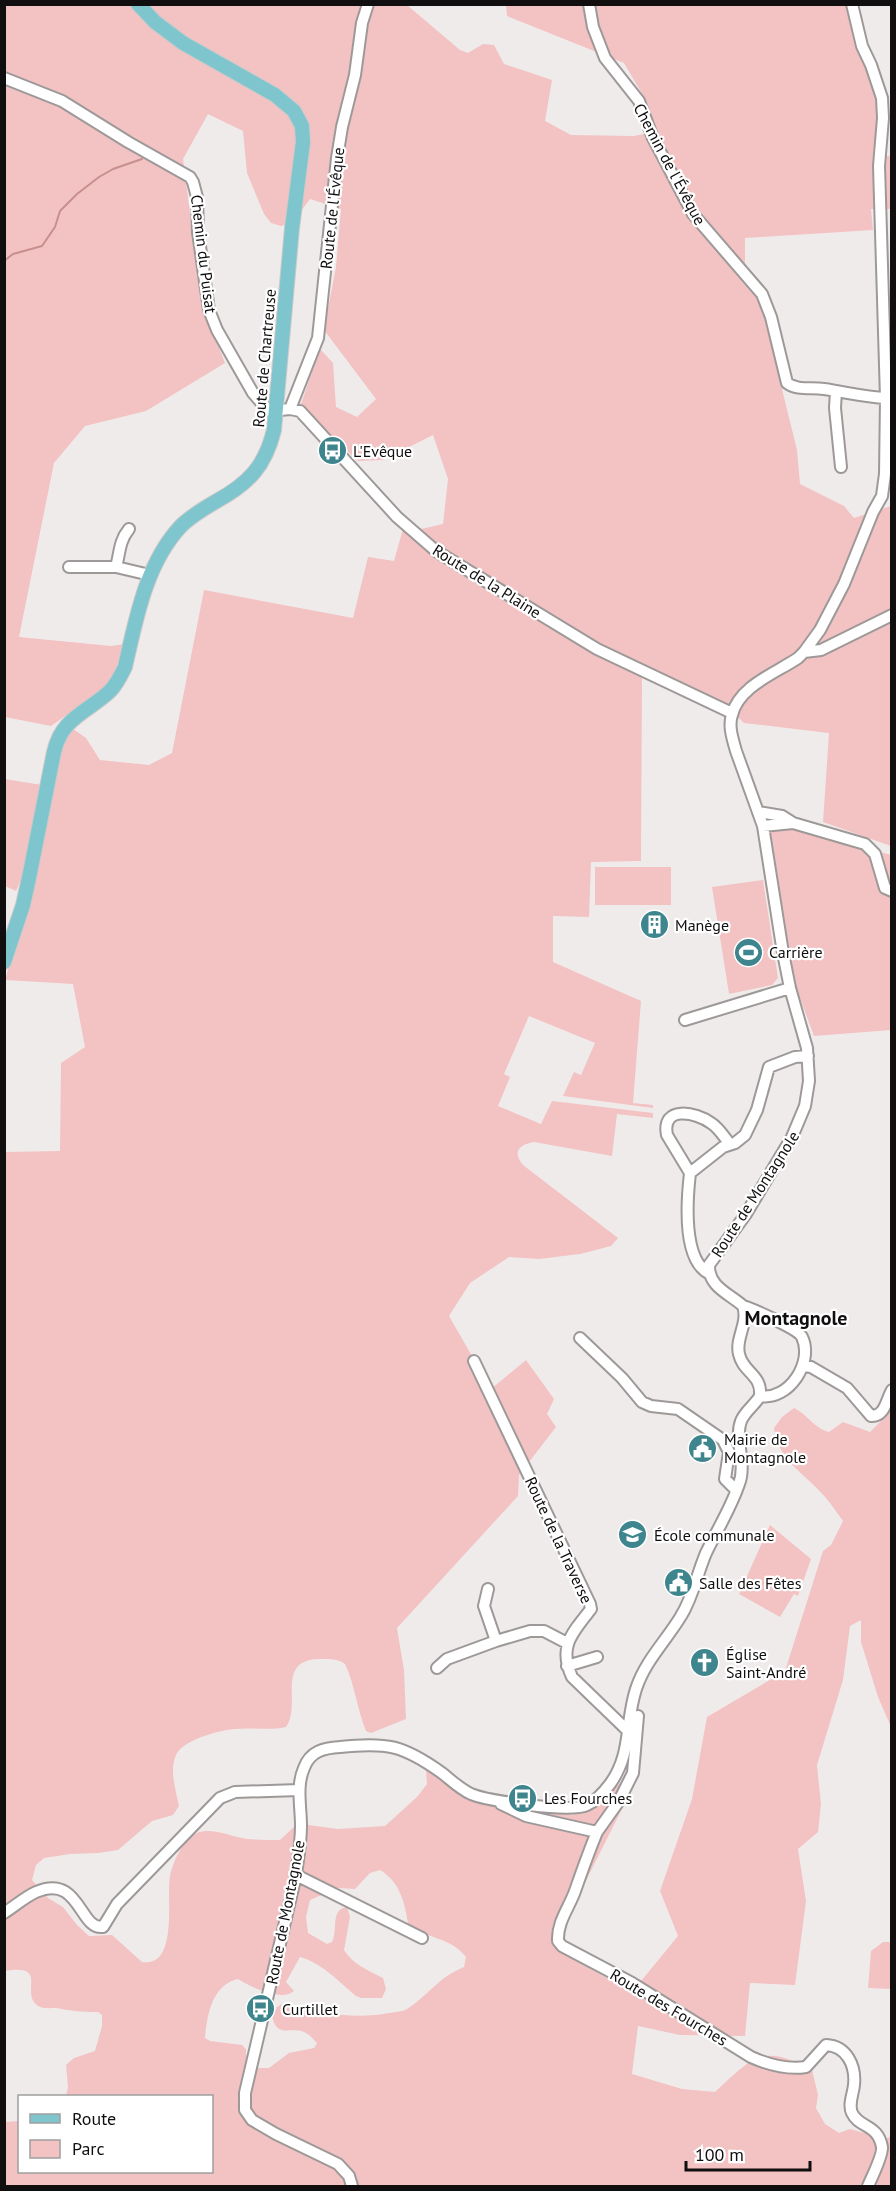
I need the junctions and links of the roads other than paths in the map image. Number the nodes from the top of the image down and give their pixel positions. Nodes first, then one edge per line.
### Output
1 (138, 4) edge
2 (368, 4) edge
3 (589, 4) edge
4 (852, 4) edge
5 (4, 78) edge
6 (836, 391) junction
7 (886, 398) junction
8 (284, 409) junction
9 (841, 467) dead end
10 (886, 495) edge
11 (129, 529) dead end
12 (69, 567) dead end
13 (116, 567) junction
14 (150, 575) junction
15 (891, 615) edge
16 (804, 652) junction
17 (732, 714) junction
18 (759, 812) junction
19 (793, 823) junction
20 (763, 826) junction
21 (891, 891) edge
22 (4, 962) edge
23 (790, 987) junction
24 (686, 1020) dead end
25 (808, 1056) junction
26 (730, 1144) junction
27 (690, 1173) junction
28 (710, 1274) junction
29 (743, 1306) junction
30 (580, 1338) dead end
31 (474, 1361) dead end
32 (803, 1366) junction
33 (891, 1390) edge
34 (760, 1396) junction
35 (736, 1490) junction
36 (488, 1589) dead end
37 (496, 1641) junction
38 (567, 1643) junction
39 (597, 1657) dead end
40 (567, 1666) junction
41 (437, 1668) dead end
42 (635, 1692) junction
43 (630, 1732) junction
44 (299, 1790) junction
45 (491, 1800) junction
46 (597, 1832) junction
47 (296, 1875) junction
48 (4, 1913) edge
49 (422, 1938) dead end
50 (352, 2187) edge
51 (868, 2187) edge

1 - 8 main road, Route de Chartreuse
2 - 8 street, Route de l'Évêque
3 - 6 street, Chemin de l'Évêque
4 - 7 street
5 - 8 street, Chemin du Puisat
6 - 7 street
6 - 9 street
7 - 10 street
8 - 14 main road, Route de Chartreuse
8 - 17 street, Route de la Plaine
10 - 16 street
11 - 13 street
12 - 13 street
13 - 14 street
14 - 22 main road, Route de Chartreuse
15 - 16 street
16 - 17 street
17 - 18 street, Route de Montagnole
18 - 19 street
18 - 20 street, Route de Montagnole
19 - 20 street
19 - 21 street
20 - 23 street, Route de Montagnole
23 - 24 street
23 - 25 street, Route de Montagnole
25 - 26 street
25 - 28 street, Route de Montagnole
26 - 27 street
26 - 27 street
27 - 28 street
28 - 29 street, Route de Montagnole
29 - 32 street, Route de Montagnole
29 - 34 street
30 - 35 street
31 - 38 street, Route de la Traverse
32 - 33 street
32 - 34 street
34 - 35 street, Route de Montagnole
35 - 42 street, Route de Montagnole
36 - 37 street
37 - 38 street
37 - 41 street
38 - 40 street
39 - 40 street
40 - 43 street
42 - 43 street, Route de Montagnole
42 - 46 street
43 - 45 street, Route de Montagnole
44 - 45 street, Route de Montagnole
44 - 47 street, Route de Montagnole
44 - 48 street
45 - 46 street
46 - 51 street, Route des Fourches
47 - 49 street
47 - 50 street, Route de Montagnole

